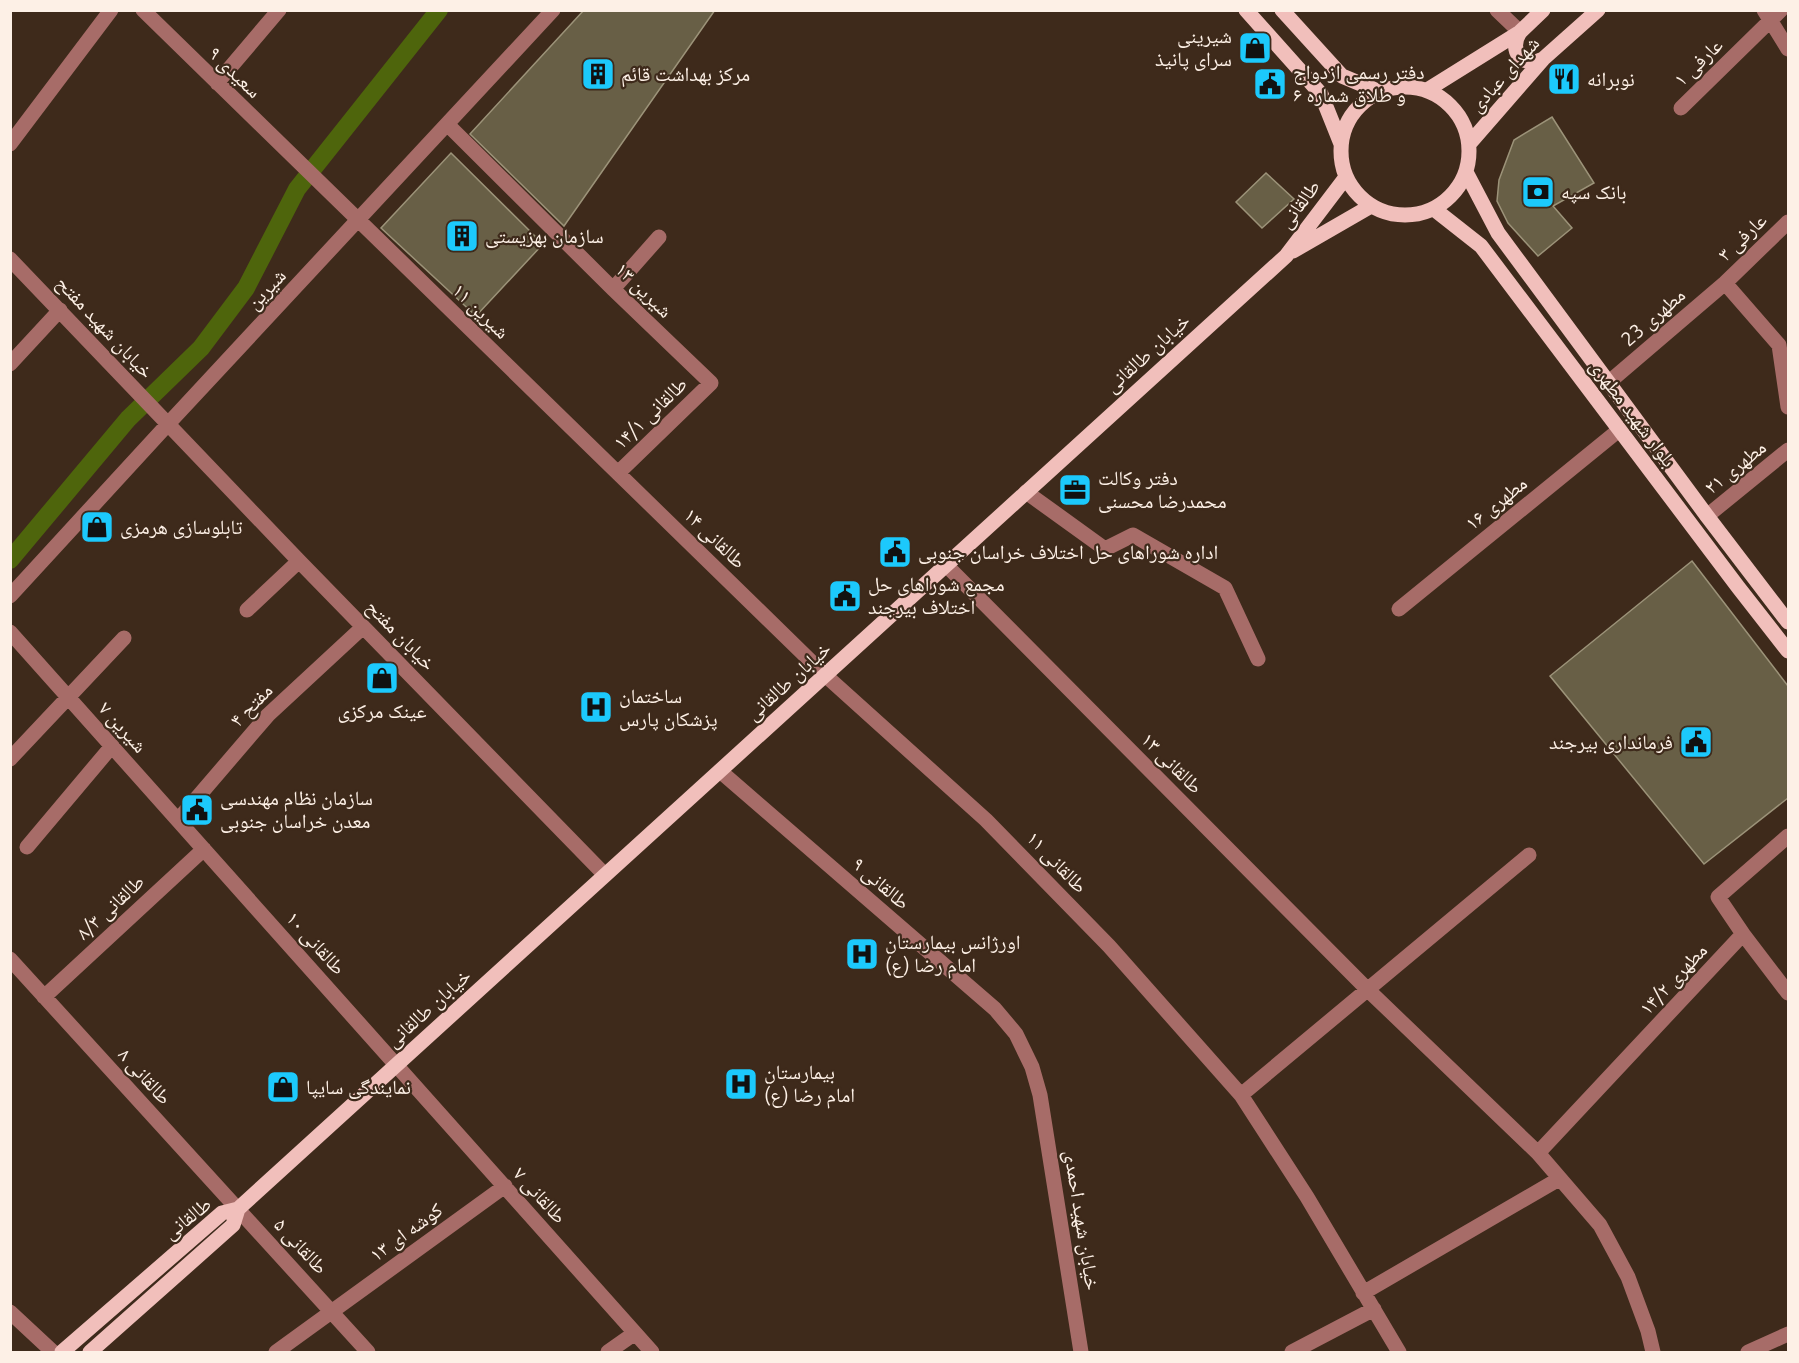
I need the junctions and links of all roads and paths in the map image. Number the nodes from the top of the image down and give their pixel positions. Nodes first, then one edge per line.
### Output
1 (111, 10) edge
2 (142, 10) edge
3 (279, 10) edge
4 (553, 10) edge
5 (1246, 10) edge
6 (1282, 10) edge
7 (1497, 10) edge
8 (1543, 10) edge
9 (1598, 10) edge
10 (1772, 14) edge
11 (1520, 32) junction
12 (1788, 49) edge
13 (1543, 59) junction
14 (217, 83) junction
15 (1427, 90) junction
16 (1380, 92) junction
17 (1681, 108) dead end
18 (447, 124) junction
19 (10, 144) edge
20 (1341, 144) junction
21 (1469, 144) junction
22 (1466, 172) junction
23 (1346, 177) junction
24 (328, 190) joint
25 (1371, 206) junction
26 (1434, 208) junction
27 (358, 220) junction
28 (1788, 222) edge
29 (659, 237) dead end
30 (1286, 256) junction
31 (10, 259) edge
32 (1725, 283) junction
33 (613, 289) junction
34 (60, 310) junction
35 (10, 364) edge
36 (711, 383) joint
37 (1608, 383) junction
38 (1788, 407) edge
39 (168, 424) junction
40 (1619, 430) junction
41 (575, 432) joint
42 (1788, 450) edge
43 (618, 473) junction
44 (1026, 492) junction
45 (1707, 516) junction
46 (299, 561) junction
47 (946, 565) junction
48 (10, 596) edge
49 (1399, 609) dead end
50 (247, 610) dead end
51 (1788, 622) edge
52 (363, 627) junction
53 (10, 632) edge
54 (124, 638) dead end
55 (1788, 651) edge
56 (1258, 659) dead end
57 (825, 675) junction
58 (69, 697) junction
59 (112, 746) junction
60 (10, 759) edge
61 (720, 771) junction
62 (178, 820) junction
63 (1788, 836) edge
64 (27, 847) dead end
65 (204, 849) junction
66 (1529, 855) dead end
67 (605, 875) junction
68 (1743, 934) junction
69 (15, 965) edge
70 (1368, 990) junction
71 (1788, 993) edge
72 (44, 997) junction
73 (397, 1065) junction
74 (1040, 1095) joint
75 (1241, 1095) junction
76 (1538, 1153) junction
77 (1559, 1179) junction
78 (505, 1186) junction
79 (238, 1209) junction
80 (1363, 1293) junction
81 (1374, 1308) junction
82 (10, 1312) edge
83 (332, 1312) junction
84 (635, 1333) junction
85 (1788, 1334) edge
86 (53, 1353) edge
87 (62, 1353) edge
88 (90, 1353) edge
89 (276, 1353) edge
90 (368, 1353) edge
91 (608, 1353) edge
92 (652, 1353) edge
93 (1082, 1353) edge
94 (1292, 1353) edge
95 (1399, 1353) edge
96 (1653, 1353) edge
97 (1748, 1353) edge

1 - 19 street
2 - 14 street, سعیدی ۹
3 - 14 street
4 - 18 street, شیرین
5 - 20 main road
6 - 16 main road
7 - 11 street
8 - 11 main road, شهدای عبادی
9 - 13 main road, شهدای عبادی
10 - 12 street
10 - 17 street, عارفی ۱
11 - 13 main road
11 - 15 main road, شهدای عبادی
13 - 21 main road, شهدای عبادی
14 - 24 street, سعیدی ۹
15 - 16 main road
15 - 21 main road
16 - 20 main road
18 - 27 street, شیرین
18 - 33 street, شیرین ۱۳
20 - 23 main road
21 - 22 main road
22 - 26 main road
22 - 37 main road, بلوار شهید مطهری
23 - 25 main road
23 - 30 main road, طالقانی
24 - 27 street, شیرین ۱۱
25 - 26 main road
25 - 30 main road
26 - 40 main road, بلوار شهید مطهری
27 - 39 street, شیرین
27 - 41 street, شیرین ۱۱
28 - 32 street, عارفی ۳
29 - 33 street
30 - 44 main road, خیابان طالقانی
31 - 34 street, خیابان شهید مفتح
32 - 37 street, مطهری 23
32 - 38 street
33 - 36 street, شیرین ۱۳
34 - 35 street
34 - 39 street, خیابان شهید مفتح
36 - 43 street, طالقانی ۱۴/۱
37 - 45 main road, بلوار شهید مطهری
39 - 46 street, خیابان مفتح
39 - 48 street, شیرین
40 - 49 street, مطهری ۱۶
40 - 55 main road, بلوار شهید مطهری
41 - 43 street, طالقانی ۱۴
42 - 45 street, مطهری ۲۱
43 - 57 street, طالقانی ۱۴
44 - 47 main road, خیابان طالقانی
44 - 56 street
45 - 51 main road, بلوار شهید مطهری
46 - 50 street
46 - 52 street, خیابان مفتح
47 - 57 main road, خیابان طالقانی
47 - 70 street, طالقانی ۱۳
52 - 62 street, مفتح ۴
52 - 67 street, خیابان مفتح
53 - 58 street, شیرین ۷
54 - 58 street
57 - 61 main road, خیابان طالقانی
57 - 75 street, طالقانی ۱۱
58 - 59 street, شیرین ۷
58 - 60 street
59 - 62 street, شیرین ۷
59 - 64 street
61 - 67 main road, خیابان طالقانی
61 - 74 street, طالقانی ۹
62 - 65 street, شیرین ۷
63 - 68 street
65 - 72 street, طالقانی ۸/۳
65 - 73 street, طالقانی ۱۰
66 - 70 street
67 - 73 main road, خیابان طالقانی
68 - 71 street
68 - 76 street, مطهری ۱۴/۲
69 - 72 street, طالقانی ۸
70 - 75 street
70 - 76 street, طالقانی ۱۳
72 - 79 street, طالقانی ۸
73 - 78 street, طالقانی ۷
73 - 79 main road, خیابان طالقانی
74 - 93 street, خیابان شهید احمدی
75 - 80 street, طالقانی ۱۱
76 - 77 street, طالقانی ۱۳
77 - 80 street
77 - 96 street, طالقانی ۱۳
78 - 83 street, کوشه ای ۱۳
78 - 84 street, طالقانی ۷
79 - 83 street, طالقانی ۵
79 - 87 main road, طالقانی
79 - 88 main road, طالقانی
80 - 81 street, طالقانی ۱۱
81 - 94 street
81 - 95 street, طالقانی ۱۱
82 - 86 street
83 - 89 street, کوشه ای ۱۳
83 - 90 street, طالقانی ۵
84 - 91 street
84 - 92 street, طالقانی ۷
85 - 97 street

